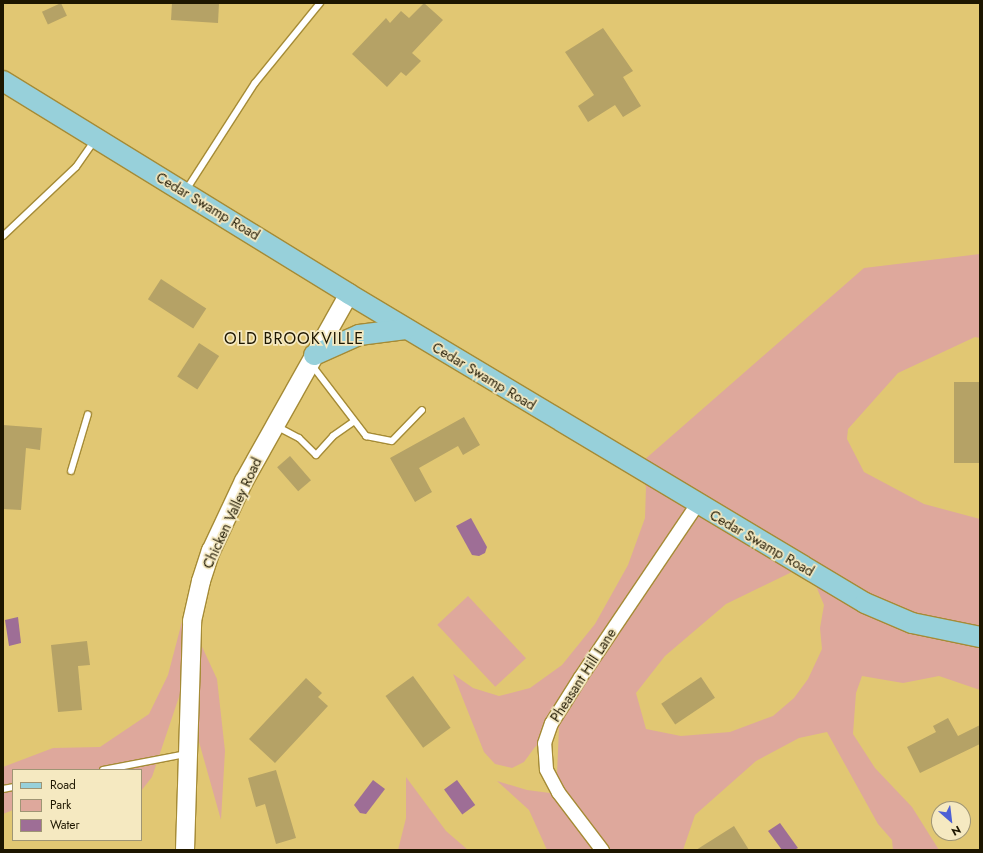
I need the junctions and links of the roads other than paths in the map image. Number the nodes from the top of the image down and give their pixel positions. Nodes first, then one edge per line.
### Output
1 (320, 3) edge
2 (3, 81) edge
3 (96, 139) junction
4 (185, 192) junction
5 (3, 236) edge
6 (349, 294) junction
7 (406, 329) junction
8 (312, 359) junction
9 (422, 410) dead end
10 (88, 414) dead end
11 (353, 422) junction
12 (275, 425) junction
13 (71, 470) dead end
14 (696, 504) junction
15 (980, 637) edge
16 (189, 753) junction
17 (108, 769) edge
18 (185, 850) edge
19 (602, 850) edge

1 - 4 lane
2 - 3 main road, Cedar Swamp Road
3 - 4 main road, Cedar Swamp Road
3 - 5 lane
4 - 6 main road, Cedar Swamp Road
6 - 7 main road, Cedar Swamp Road
6 - 8 main road, Chicken Valley Road
7 - 8 main road
7 - 14 main road, Cedar Swamp Road
8 - 11 lane
8 - 12 main road, Chicken Valley Road
9 - 11 lane
10 - 13 lane
11 - 12 lane
12 - 16 main road, Chicken Valley Road
14 - 15 main road, Cedar Swamp Road
14 - 19 street, Pheasant Hill Lane
16 - 17 lane
16 - 18 main road, Chicken Valley Road

